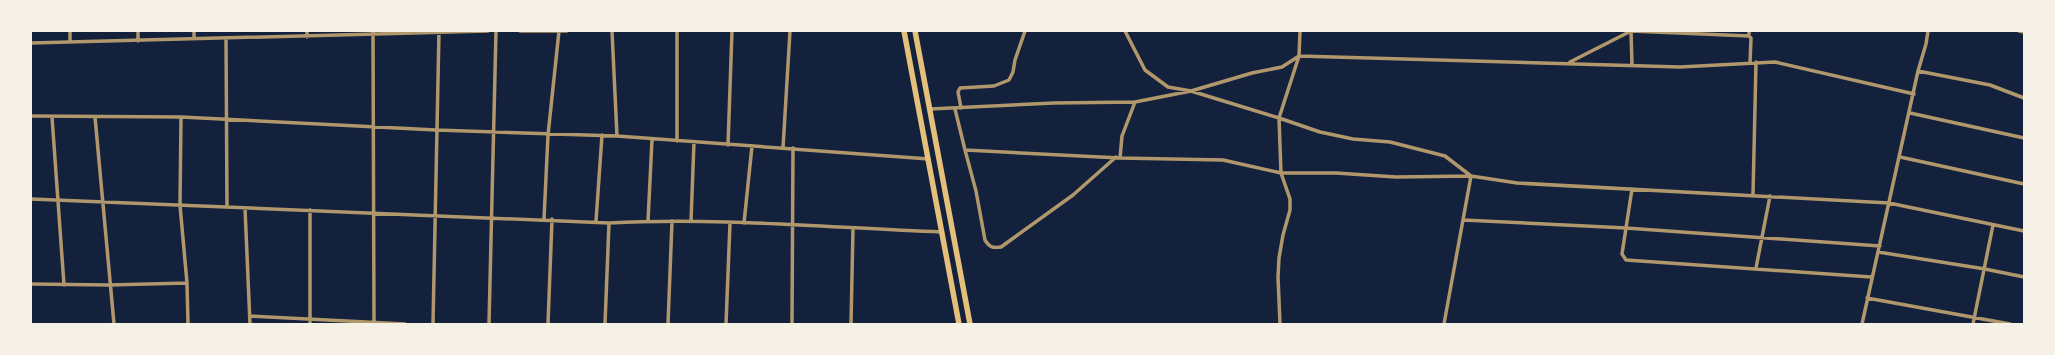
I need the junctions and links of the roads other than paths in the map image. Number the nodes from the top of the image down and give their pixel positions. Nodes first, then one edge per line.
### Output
1 (70, 31) edge
2 (138, 31) edge
3 (194, 31) edge
4 (251, 31) edge
5 (306, 31) edge
6 (488, 31) edge
7 (496, 31) edge
8 (520, 31) edge
9 (559, 31) edge
10 (567, 31) edge
11 (612, 31) edge
12 (677, 31) edge
13 (732, 31) edge
14 (790, 31) edge
15 (904, 31) edge
16 (915, 31) edge
17 (1025, 31) edge
18 (1125, 31) edge
19 (1300, 31) edge
20 (1631, 31) edge
21 (1749, 31) edge
22 (1928, 31) edge
23 (2019, 31) edge
24 (439, 32) edge
25 (2024, 32) edge
26 (373, 33) edge
27 (1749, 36) junction
28 (251, 37) junction
29 (307, 37) junction
30 (194, 38) junction
31 (226, 38) junction
32 (138, 40) junction
33 (70, 42) junction
34 (31, 43) edge
35 (1300, 56) junction
36 (1569, 62) junction
37 (1756, 62) junction
38 (1750, 63) junction
39 (1632, 65) junction
40 (1918, 71) junction
41 (1191, 91) junction
42 (1914, 94) junction
43 (2024, 98) edge
44 (1135, 102) junction
45 (930, 108) junction
46 (954, 108) junction
47 (961, 108) junction
48 (1910, 113) junction
49 (31, 116) edge
50 (52, 117) junction
51 (95, 117) junction
52 (181, 118) junction
53 (1279, 118) junction
54 (228, 119) junction
55 (373, 126) junction
56 (436, 130) junction
57 (494, 132) junction
58 (548, 134) junction
59 (602, 135) junction
60 (617, 136) junction
61 (2024, 138) edge
62 (652, 140) junction
63 (677, 141) junction
64 (694, 142) junction
65 (728, 145) junction
66 (752, 146) junction
67 (783, 148) junction
68 (793, 148) junction
69 (965, 150) junction
70 (1900, 157) junction
71 (1118, 158) junction
72 (929, 159) junction
73 (1282, 173) junction
74 (1471, 176) junction
75 (2024, 184) edge
76 (1632, 189) junction
77 (1753, 195) junction
78 (1770, 196) junction
79 (31, 199) edge
80 (57, 199) junction
81 (102, 202) junction
82 (1889, 203) junction
83 (180, 205) junction
84 (227, 207) junction
85 (245, 208) junction
86 (310, 210) junction
87 (373, 214) junction
88 (435, 215) junction
89 (492, 218) junction
90 (544, 219) junction
91 (552, 219) junction
92 (1463, 220) junction
93 (596, 221) junction
94 (648, 221) junction
95 (672, 221) junction
96 (691, 221) junction
97 (609, 223) junction
98 (730, 223) junction
99 (744, 223) junction
100 (792, 225) junction
101 (1993, 225) junction
102 (1626, 228) junction
103 (853, 229) junction
104 (2024, 231) edge
105 (942, 232) junction
106 (1762, 237) junction
107 (1880, 246) junction
108 (1878, 252) junction
109 (1756, 268) junction
110 (1985, 269) junction
111 (1871, 277) junction
112 (2024, 278) edge
113 (187, 283) junction
114 (31, 284) edge
115 (64, 284) junction
116 (109, 285) junction
117 (1867, 298) junction
118 (250, 316) junction
119 (1975, 317) junction
120 (310, 322) edge
121 (374, 322) junction
122 (114, 324) edge
123 (188, 324) edge
124 (250, 324) edge
125 (405, 324) edge
126 (433, 324) edge
127 (489, 324) edge
128 (548, 324) edge
129 (605, 324) edge
130 (668, 324) edge
131 (726, 324) edge
132 (792, 324) edge
133 (851, 324) edge
134 (959, 324) edge
135 (970, 324) edge
136 (1280, 324) edge
137 (1444, 324) edge
138 (1862, 324) edge
139 (1973, 324) edge
140 (2010, 324) edge

1 - 33 street
2 - 32 street
3 - 30 street
4 - 28 street
5 - 29 street
6 - 24 street
7 - 57 street
8 - 9 street
9 - 10 street
9 - 58 street
11 - 60 street
12 - 63 street
13 - 65 street
14 - 67 street
15 - 72 main road
16 - 45 main road
17 - 47 street
18 - 41 street
19 - 35 street
20 - 27 street
20 - 36 street
20 - 39 street
21 - 27 street
22 - 40 street
23 - 25 street
24 - 26 street
24 - 56 street
26 - 29 street
26 - 55 street
27 - 38 street
28 - 29 street
28 - 31 street
30 - 31 street
30 - 32 street
31 - 54 street
32 - 33 street
33 - 34 street
35 - 36 street
35 - 41 street
35 - 53 street
36 - 39 street
37 - 38 street
37 - 42 street
37 - 77 street
38 - 39 street
40 - 42 street
40 - 43 street
41 - 44 street
41 - 53 street
42 - 48 street
44 - 47 street
44 - 71 street
45 - 46 street
45 - 135 main road
46 - 47 street
46 - 69 street
48 - 61 street
48 - 70 street
49 - 50 street
50 - 51 street
50 - 80 street
51 - 52 street
51 - 81 street
52 - 54 street
52 - 83 street
53 - 73 street
53 - 74 street
54 - 55 street
54 - 84 street
55 - 56 street
55 - 87 street
56 - 57 street
56 - 88 street
57 - 58 street
57 - 89 street
58 - 59 street
58 - 90 street
59 - 60 street
59 - 93 street
60 - 62 street
62 - 63 street
62 - 94 street
63 - 64 street
64 - 65 street
64 - 96 street
65 - 66 street
66 - 67 street
66 - 99 street
67 - 68 street
68 - 72 street
68 - 100 street
69 - 71 street
69 - 71 street
70 - 75 street
70 - 82 street
71 - 73 street
72 - 105 main road
73 - 74 street
73 - 136 street
74 - 76 street
74 - 92 street
76 - 77 street
76 - 102 street
77 - 78 street
78 - 82 street
78 - 106 street
79 - 80 street
80 - 81 street
80 - 115 street
81 - 83 street
81 - 116 street
82 - 101 street
82 - 107 street
83 - 84 street
83 - 113 street
84 - 85 street
85 - 86 street
85 - 118 street
86 - 87 street
86 - 120 street
87 - 88 street
87 - 121 street
88 - 89 street
88 - 126 street
89 - 90 street
89 - 127 street
90 - 91 street
91 - 93 street
91 - 128 street
92 - 102 street
92 - 137 street
93 - 97 street
94 - 95 street
94 - 97 street
95 - 96 street
95 - 130 street
96 - 98 street
97 - 129 street
98 - 99 street
98 - 131 street
99 - 100 street
100 - 103 street
100 - 132 street
101 - 104 street
101 - 110 street
102 - 106 street
102 - 109 street
103 - 105 street
103 - 133 street
105 - 134 main road
106 - 107 street
106 - 109 street
107 - 108 street
108 - 110 street
108 - 111 street
109 - 111 street
110 - 112 street
110 - 119 street
111 - 117 street
113 - 116 street
113 - 123 street
114 - 115 street
115 - 116 street
116 - 122 street
117 - 119 street
117 - 138 street
118 - 120 street
118 - 124 street
119 - 139 street
119 - 140 street
120 - 121 street
121 - 125 street

